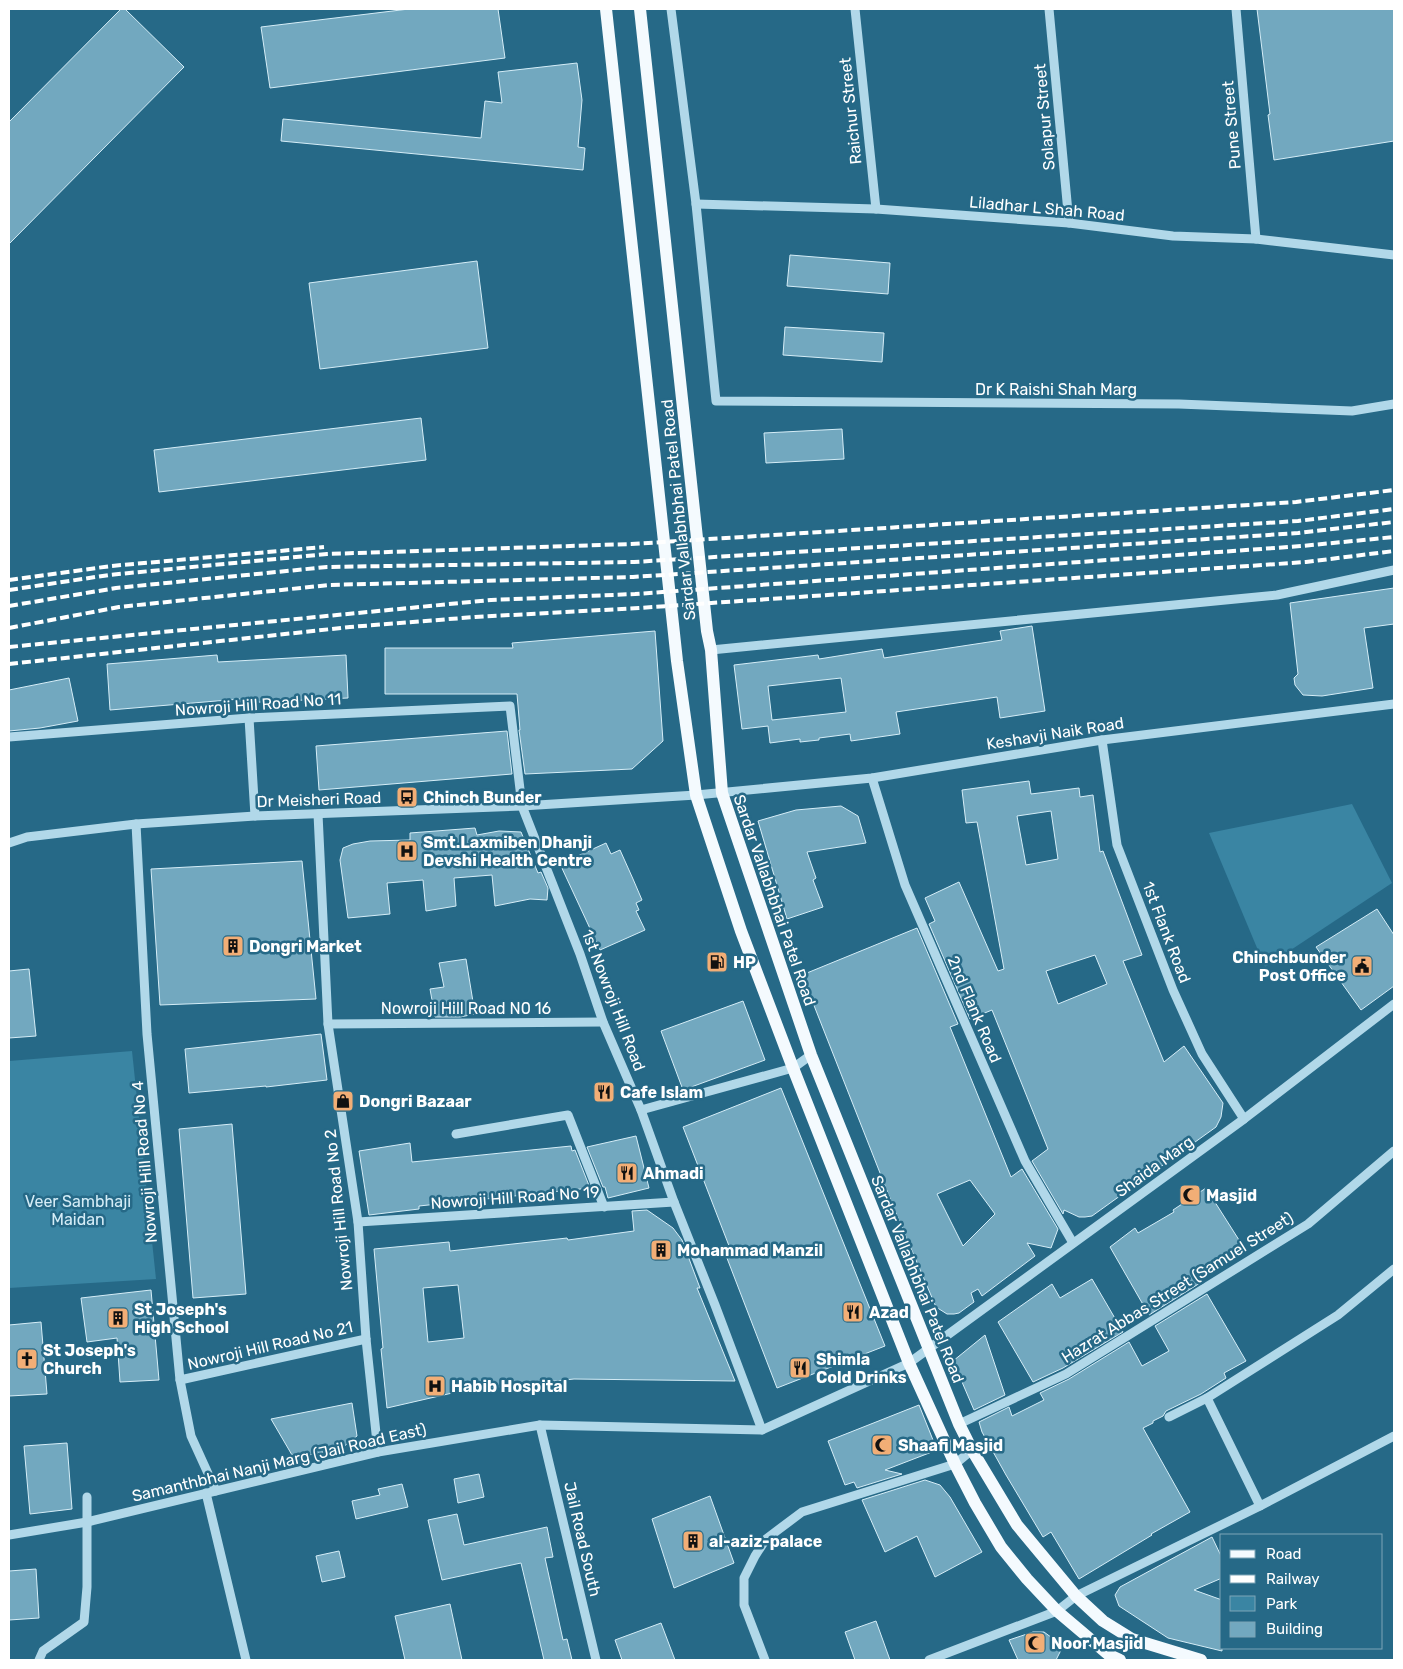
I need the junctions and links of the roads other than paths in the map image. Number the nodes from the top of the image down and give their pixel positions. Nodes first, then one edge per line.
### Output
1 (606, 9) edge
2 (640, 9) edge
3 (671, 9) edge
4 (854, 9) edge
5 (1049, 9) edge
6 (1236, 9) edge
7 (696, 204) junction
8 (876, 209) junction
9 (1069, 223) junction
10 (1256, 240) junction
11 (1394, 255) edge
12 (1394, 404) edge
13 (1394, 570) edge
14 (711, 650) junction
15 (1394, 704) edge
16 (510, 706) joint
17 (249, 718) junction
18 (9, 737) edge
19 (1102, 740) junction
20 (872, 778) junction
21 (722, 793) junction
22 (696, 795) junction
23 (522, 806) junction
24 (318, 814) junction
25 (254, 816) junction
26 (136, 824) junction
27 (9, 844) edge
28 (1394, 1004) edge
29 (603, 1022) junction
30 (328, 1024) junction
31 (811, 1055) junction
32 (793, 1068) junction
33 (641, 1110) junction
34 (1244, 1120) junction
35 (456, 1134) dead end
36 (1394, 1151) edge
37 (674, 1202) junction
38 (604, 1207) junction
39 (358, 1222) junction
40 (1073, 1243) junction
41 (1394, 1269) edge
42 (366, 1339) junction
43 (929, 1350) junction
44 (909, 1364) junction
45 (180, 1380) junction
46 (1208, 1398) junction
47 (1169, 1417) dead end
48 (959, 1424) junction
49 (540, 1425) junction
50 (762, 1430) junction
51 (1394, 1436) edge
52 (972, 1450) junction
53 (378, 1452) junction
54 (955, 1464) junction
55 (216, 1492) junction
56 (206, 1493) junction
57 (88, 1497) dead end
58 (1260, 1506) junction
59 (87, 1522) junction
60 (9, 1536) edge
61 (1076, 1596) junction
62 (1057, 1611) junction
63 (39, 1660) edge
64 (246, 1660) edge
65 (596, 1660) edge
66 (765, 1660) edge
67 (930, 1660) edge
68 (1120, 1660) edge
69 (1201, 1660) edge

1 - 22 main road, Sardar Vallabhbhai Patel Road
2 - 14 main road, Sardar Vallabhbhai Patel Road
3 - 7 street
4 - 8 street, Raichur Street
5 - 9 street, Solapur Street
6 - 10 street, Pune Street
7 - 8 street, Liladhar L Shah Road
7 - 12 street, Dr K Raishi Shah Marg
8 - 9 street, Liladhar L Shah Road
9 - 10 street, Liladhar L Shah Road
10 - 11 street, Liladhar L Shah Road
13 - 14 street
14 - 21 main road, Sardar Vallabhbhai Patel Road
15 - 19 street, Keshavji Naik Road
16 - 17 street, Nowroji Hill Road No 11
16 - 23 street, 1st Nowroji Hill Road
17 - 18 street, Nowroji Hill Road No 11
17 - 25 street
19 - 20 street, Keshavji Naik Road
19 - 34 street, 1st Flank Road
20 - 21 street, Keshavji Naik Road
20 - 40 street, 2nd Flank Road
21 - 22 street, Dr Meisheri Road
21 - 31 main road, Sardar Vallabhbhai Patel Road
22 - 23 street, Dr Meisheri Road
22 - 32 main road, Sardar Vallabhbhai Patel Road
23 - 24 street, Dr Meisheri Road
23 - 29 street, 1st Nowroji Hill Road
24 - 25 street, Dr Meisheri Road
24 - 30 street, Nowroji Hill Road No 2
25 - 26 street, Dr Meisheri Road
26 - 27 street, Dr Meisheri Road
26 - 45 street, Nowroji Hill Road No 4
28 - 34 street, Shaida Marg
29 - 30 street, Nowroji Hill Road N0 16
29 - 33 street, 1st Nowroji Hill Road
30 - 39 street, Nowroji Hill Road No 2
31 - 32 street
31 - 43 main road, Sardar Vallabhbhai Patel Road
32 - 33 street
32 - 44 main road, Sardar Vallabhbhai Patel Road
33 - 37 street, 1st Nowroji Hill Road
34 - 40 street, Shaida Marg
35 - 38 street
36 - 48 street, Hazrat Abbas Street (Samuel Street)
37 - 38 street, Nowroji Hill Road No 19
37 - 50 street, 1st Nowroji Hill Road
38 - 39 street, Nowroji Hill Road No 19
39 - 42 street, Nowroji Hill Road No 2
40 - 43 street, Shaida Marg
41 - 46 street
42 - 45 street, Nowroji Hill Road No 21
42 - 53 street, Nowroji Hill Road No 2
43 - 44 street, Samanthbhai Nanji Marg (Jail Road East)
43 - 48 main road, Sardar Vallabhbhai Patel Road
44 - 50 street, Samanthbhai Nanji Marg (Jail Road East)
44 - 54 main road, Sardar Vallabhbhai Patel Road
45 - 55 street, Nowroji Hill Road No 4
46 - 47 street
46 - 58 street
48 - 52 main road, Sardar Vallabhbhai Patel Road
49 - 50 street, Samanthbhai Nanji Marg (Jail Road East)
49 - 53 street, Samanthbhai Nanji Marg (Jail Road East)
49 - 65 street, Jail Road South
51 - 58 street
52 - 54 street
52 - 61 main road, Sardar Vallabhbhai Patel Road
53 - 55 street, Samanthbhai Nanji Marg (Jail Road East)
54 - 62 main road, Sardar Vallabhbhai Patel Road
54 - 66 street
55 - 56 street, Samanthbhai Nanji Marg (Jail Road East)
56 - 59 street, Samanthbhai Nanji Marg (Jail Road East)
56 - 64 street
57 - 59 street
58 - 61 street
59 - 60 street, Samanthbhai Nanji Marg (Jail Road East)
59 - 63 street
61 - 62 street
61 - 69 main road, Sardar Vallabhbhai Patel Road
62 - 67 street
62 - 68 main road, Sardar Vallabhbhai Patel Road

